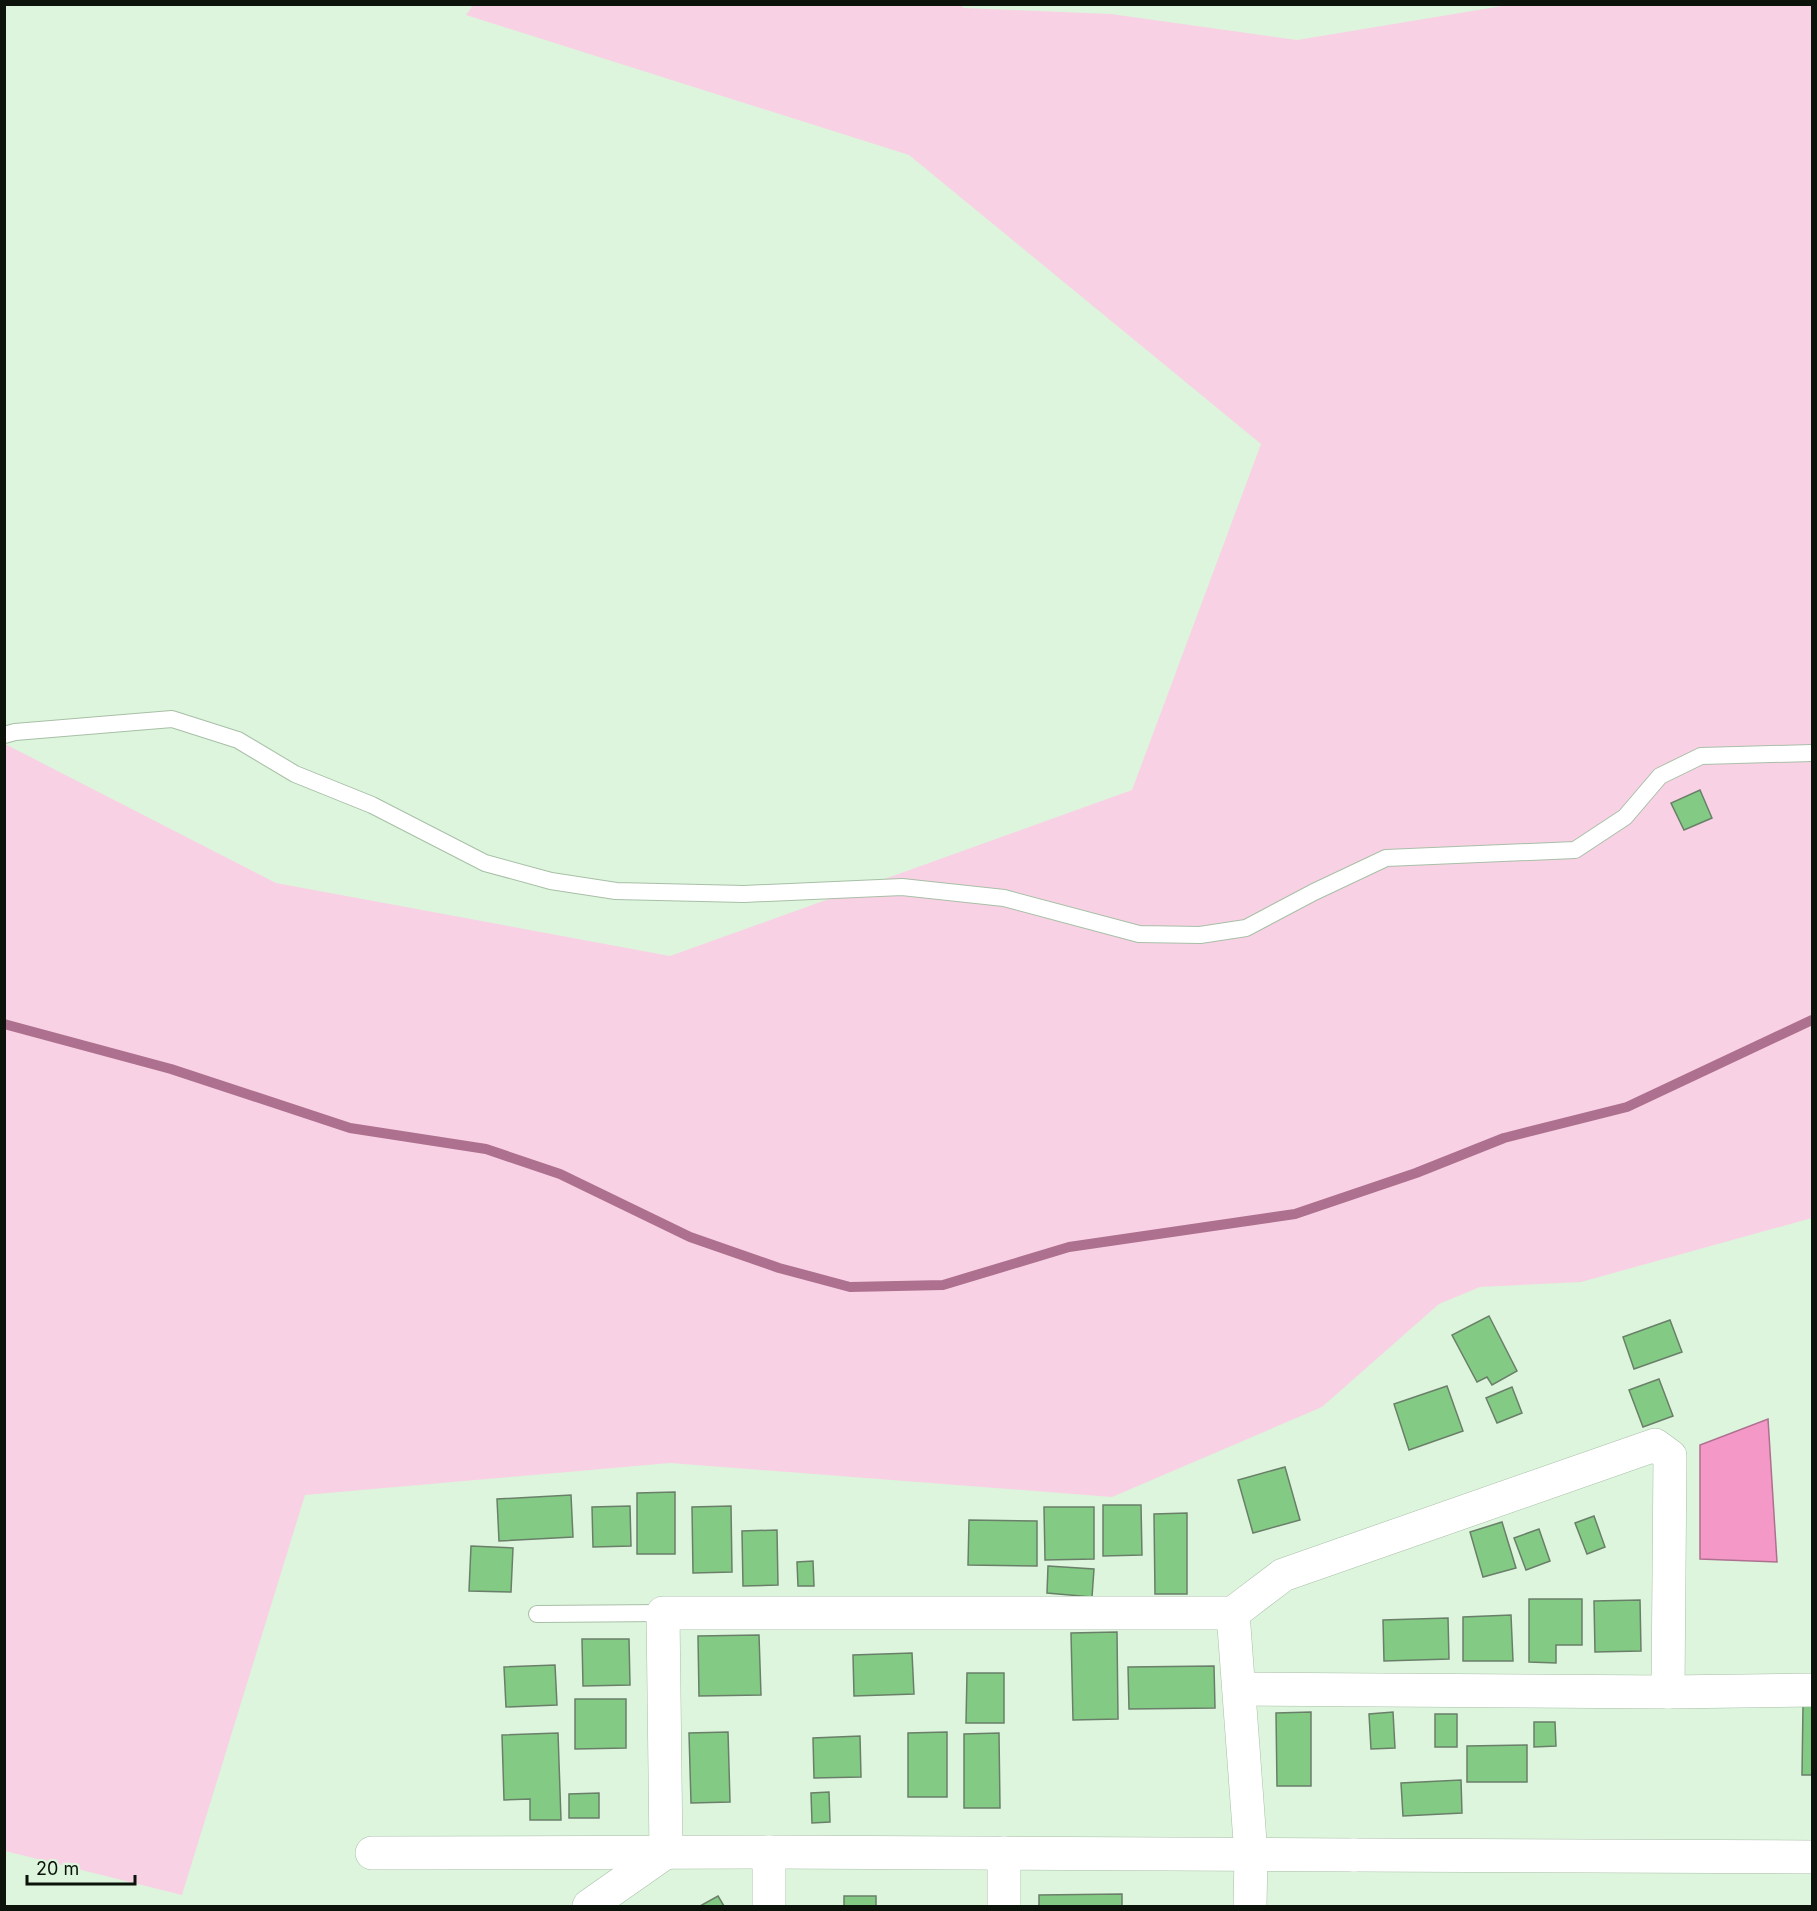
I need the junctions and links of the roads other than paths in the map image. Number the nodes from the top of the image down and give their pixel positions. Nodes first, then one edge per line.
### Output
1 (4, 735) edge
2 (1812, 753) edge
3 (1233, 1612) junction
4 (663, 1613) junction
5 (537, 1614) dead end
6 (1239, 1689) junction
7 (1812, 1690) edge
8 (1668, 1692) junction
9 (666, 1852) junction
10 (769, 1852) junction
11 (372, 1853) dead end
12 (1004, 1853) junction
13 (1251, 1855) junction
14 (1812, 1857) edge
15 (589, 1906) edge
16 (769, 1906) edge
17 (1004, 1906) edge
18 (1250, 1906) edge

1 - 2 lane
3 - 4 street
3 - 6 street
3 - 8 street
4 - 5 lane
4 - 9 street
6 - 8 street
6 - 13 street
7 - 8 street
9 - 10 street
9 - 11 street
9 - 15 street
10 - 12 street
10 - 16 street
12 - 13 street
12 - 17 street
13 - 14 street
13 - 18 street

